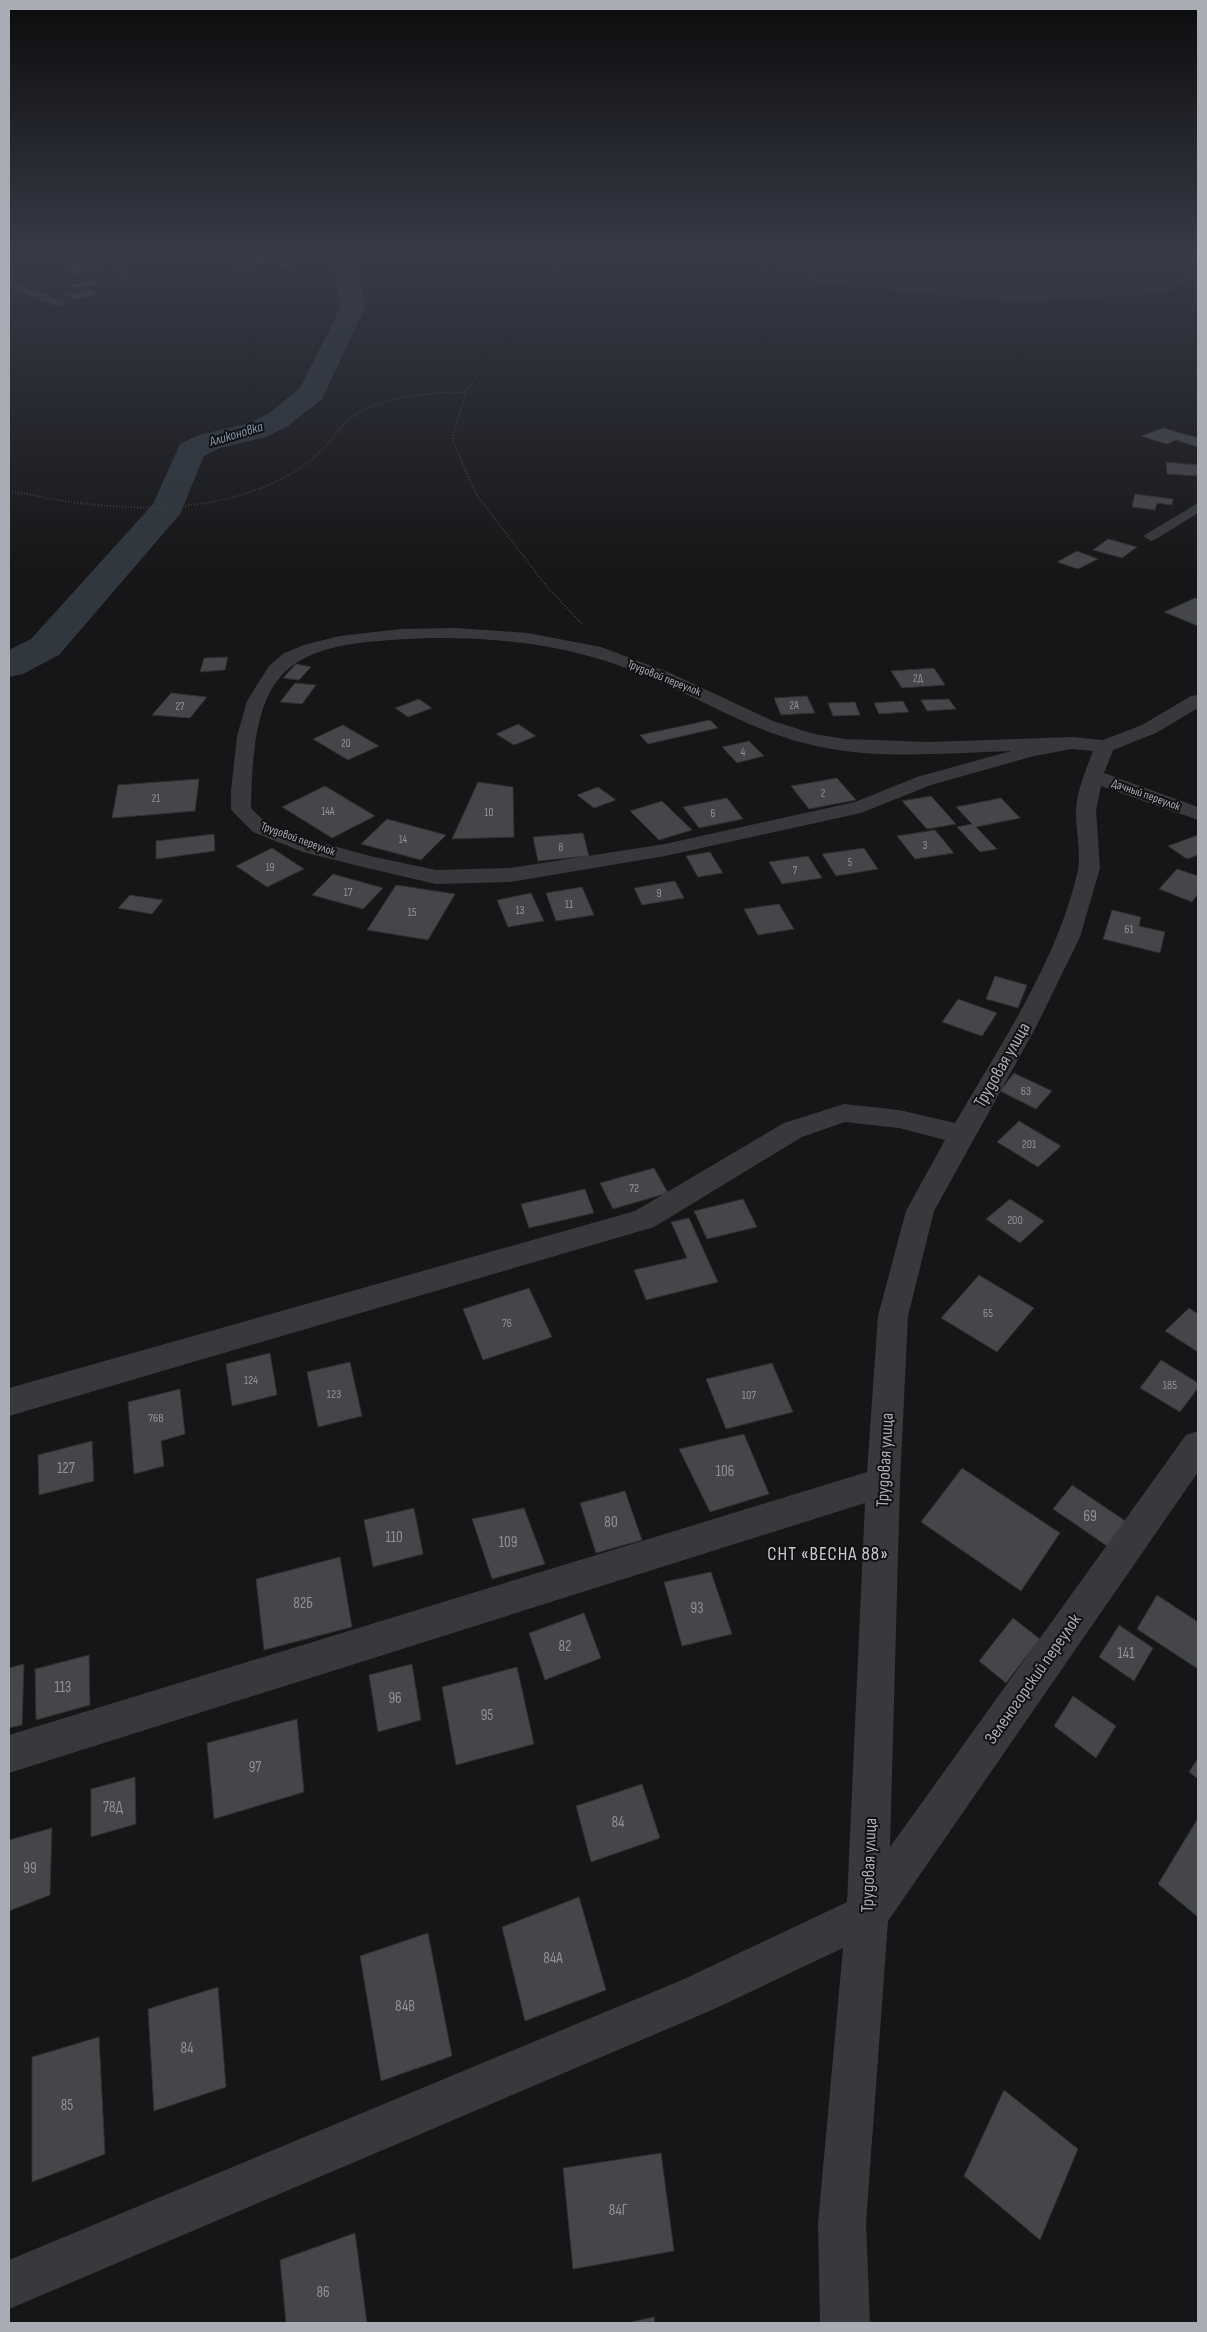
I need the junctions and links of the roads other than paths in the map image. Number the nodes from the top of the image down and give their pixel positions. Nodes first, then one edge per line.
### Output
1 (1198, 507) edge
2 (1151, 536) dead end
3 (1198, 700) edge
4 (1072, 743) junction
5 (1105, 746) junction
6 (1093, 776) junction
7 (1198, 814) edge
8 (962, 1134) junction
9 (9, 1402) edge
10 (1198, 1445) edge
11 (883, 1482) junction
12 (9, 1754) edge
13 (867, 1914) junction
14 (9, 2285) edge
15 (845, 2323) edge

1 - 2 street
3 - 5 street
4 - 4 street, Трудовой переулок
4 - 5 street, Трудовой переулок
5 - 6 street, Трудовая улица
6 - 7 street, Дачный переулок
6 - 8 street, Трудовая улица
8 - 9 street
8 - 11 street, Трудовая улица
10 - 13 street, Зеленогорский переулок
11 - 12 street
11 - 13 street, Трудовая улица
13 - 14 street
13 - 15 street, Трудовая улица

